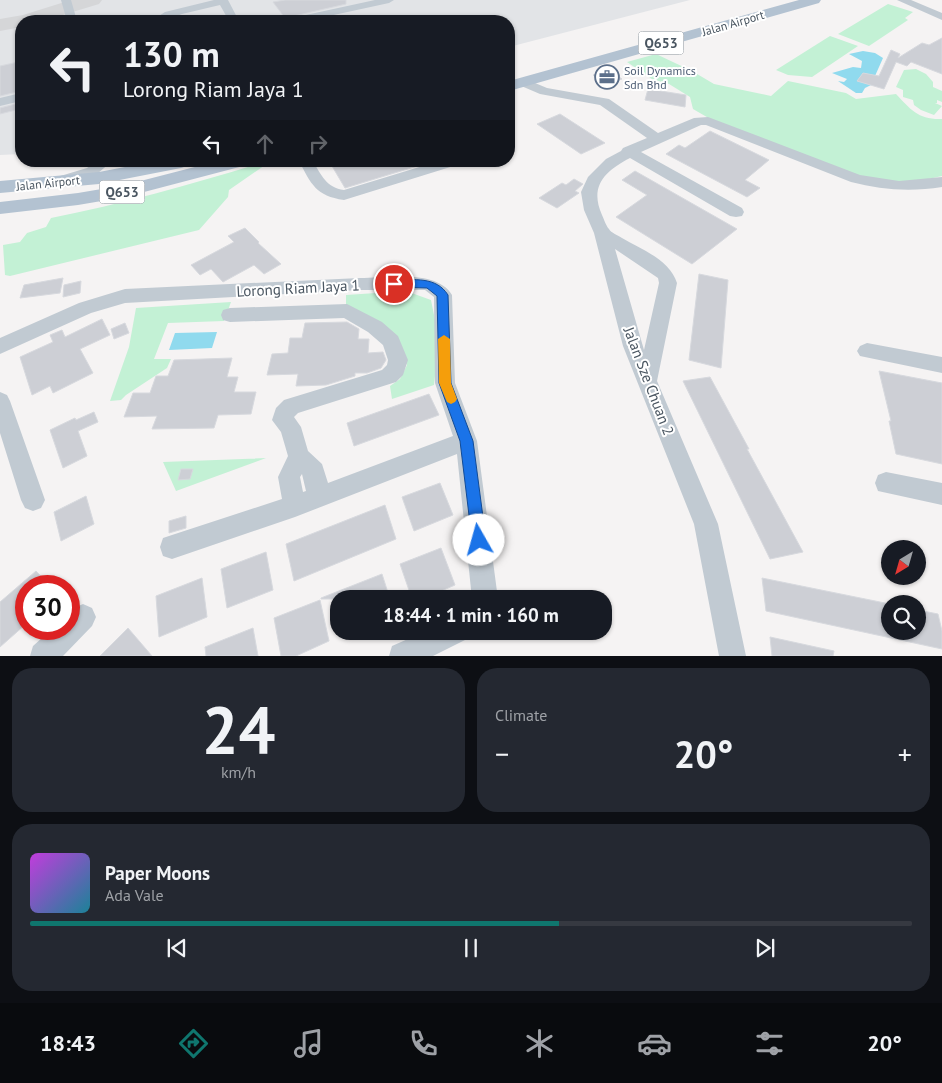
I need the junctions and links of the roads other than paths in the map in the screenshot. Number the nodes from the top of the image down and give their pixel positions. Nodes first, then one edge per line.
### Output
1 (66, 0) edge
2 (389, 0) edge
3 (774, 0) edge
4 (814, 0) edge
5 (902, 0) edge
6 (223, 1) edge
7 (70, 15) edge
8 (170, 15) edge
9 (231, 15) edge
10 (320, 15) edge
11 (942, 17) edge
12 (515, 70) edge
13 (515, 82) edge
14 (515, 82) edge
15 (15, 98) edge
16 (0, 102) edge
17 (657, 138) junction
18 (628, 152) junction
19 (98, 167) edge
20 (107, 167) edge
21 (154, 167) edge
22 (218, 167) edge
23 (309, 167) edge
24 (435, 167) edge
25 (123, 173) junction
26 (942, 182) edge
27 (48, 183) junction
28 (0, 187) edge
29 (0, 208) edge
30 (736, 212) dead end
31 (602, 233) junction
32 (230, 315) dead end
33 (0, 346) edge
34 (867, 351) dead end
35 (942, 365) edge
36 (648, 380) junction
37 (0, 401) edge
38 (466, 441) junction
39 (299, 457) junction
40 (886, 483) dead end
41 (942, 494) edge
42 (319, 497) junction
43 (34, 500) dead end
44 (295, 506) junction
45 (172, 547) dead end
46 (484, 590) edge
47 (83, 617) dead end
48 (437, 640) edge
49 (43, 656) edge
50 (402, 656) edge
51 (733, 656) edge

1 - 7 street
2 - 10 street
3 - 12 main road, Jalan Airport / Q653
4 - 13 main road, Jalan Airport / Q653
5 - 11 street
6 - 8 street
6 - 9 street
14 - 17 street
15 - 16 street
17 - 18 street, Jalan Sze Chuan 2
17 - 26 street, Jalan Sze Chuan 2
18 - 30 street
18 - 31 street, Jalan Sze Chuan 2
19 - 27 street
20 - 25 street
21 - 25 main road, Jalan Airport / Q653
22 - 29 main road, Jalan Airport / Q653
23 - 24 street
25 - 27 main road, Jalan Airport / Q653
27 - 28 main road, Jalan Airport / Q653
31 - 36 street, Jalan Sze Chuan 2
31 - 36 street
32 - 39 street
33 - 38 street, Lorong Riam Jaya 1
34 - 35 street
36 - 51 street, Jalan Sze Chuan 2
37 - 43 street
38 - 42 street
38 - 46 street, Lorong Riam Jaya 1
39 - 42 street
39 - 44 street
40 - 41 street
42 - 44 street
44 - 45 street
47 - 49 street
48 - 50 street

